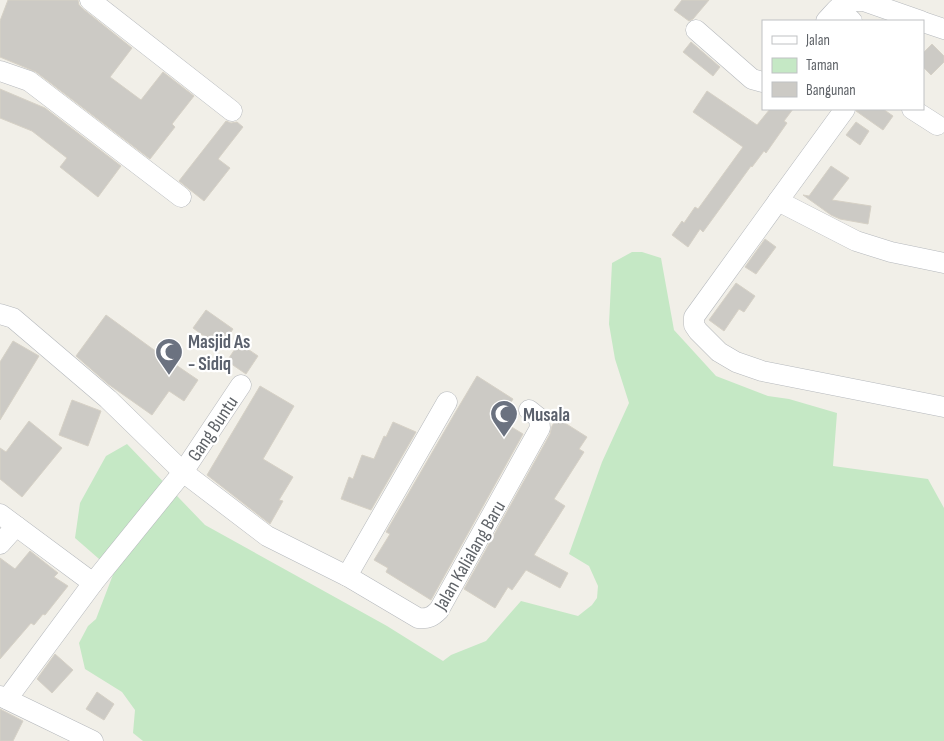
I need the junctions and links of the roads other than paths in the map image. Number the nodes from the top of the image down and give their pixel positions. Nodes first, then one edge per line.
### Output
1 (90, 0) edge
2 (845, 1) edge
3 (827, 20) edge
4 (851, 20) edge
5 (916, 20) edge
6 (924, 23) edge
7 (944, 29) edge
8 (696, 30) dead end
9 (0, 71) edge
10 (762, 82) edge
11 (844, 110) edge
12 (914, 110) edge
13 (232, 111) dead end
14 (938, 125) dead end
15 (181, 197) dead end
16 (778, 201) junction
17 (944, 263) edge
18 (0, 314) edge
19 (241, 385) dead end
20 (446, 402) dead end
21 (944, 407) edge
22 (529, 410) dead end
23 (183, 472) junction
24 (0, 514) edge
25 (16, 526) junction
26 (0, 544) edge
27 (347, 576) junction
28 (93, 584) junction
29 (4, 697) edge
30 (93, 741) edge

1 - 13 street
2 - 3 street
2 - 4 street
2 - 5 street
6 - 7 street
8 - 10 street
9 - 15 street
11 - 16 street
12 - 14 street
16 - 17 street
16 - 21 street
18 - 23 street, Jalan Kalialang Baru
19 - 23 street, Gang Buntu
20 - 27 street
22 - 27 street, Jalan Kalialang Baru
23 - 27 street, Jalan Kalialang Baru
23 - 28 street
24 - 25 street
25 - 26 street
25 - 28 street
28 - 29 street
29 - 30 street

